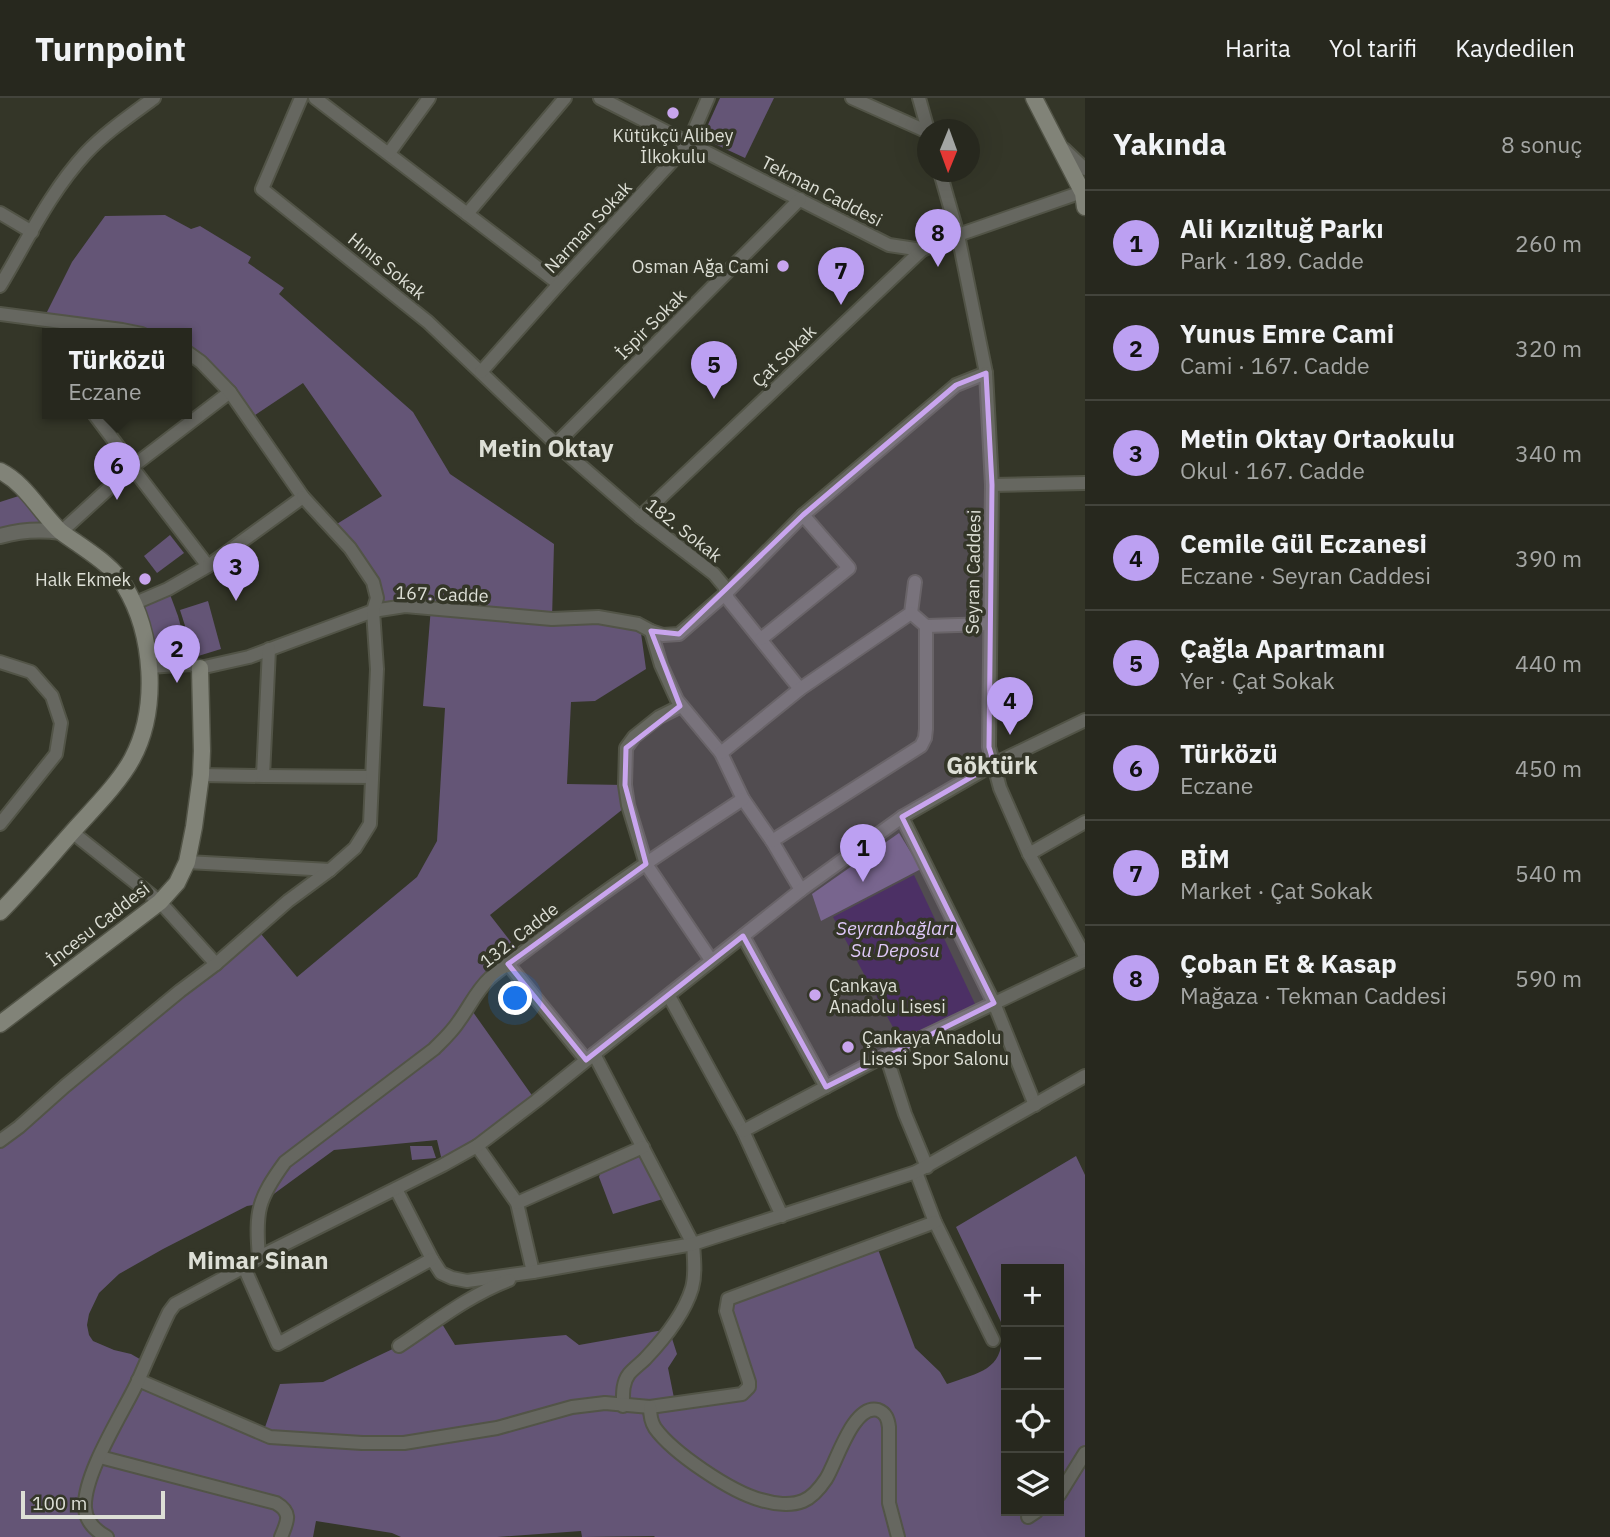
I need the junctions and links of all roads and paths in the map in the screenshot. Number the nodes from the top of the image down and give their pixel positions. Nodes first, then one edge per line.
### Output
1 (154, 98) edge
2 (301, 98) edge
3 (315, 98) edge
4 (429, 98) edge
5 (565, 98) edge
6 (600, 98) edge
7 (708, 98) edge
8 (852, 98) edge
9 (919, 98) edge
10 (1034, 98) edge
11 (925, 119) edge
12 (917, 126) edge
13 (1056, 142) junction
14 (688, 144) junction
15 (389, 153) junction
16 (1085, 169) edge
17 (943, 182) edge
18 (1084, 197) edge
19 (800, 199) junction
20 (0, 213) edge
21 (467, 214) junction
22 (32, 232) junction
23 (958, 235) junction
24 (922, 250) junction
25 (559, 284) junction
26 (0, 286) edge
27 (0, 314) edge
28 (73, 328) edge
29 (192, 356) edge
30 (481, 372) junction
31 (986, 373) junction
32 (230, 392) junction
33 (98, 419) edge
34 (556, 444) junction
35 (132, 467) junction
36 (3, 470) edge
37 (1085, 483) edge
38 (992, 485) junction
39 (303, 497) junction
40 (803, 514) junction
41 (640, 517) junction
42 (61, 532) junction
43 (0, 536) edge
44 (208, 566) junction
45 (915, 582) dead end
46 (725, 594) junction
47 (134, 604) junction
48 (373, 611) junction
49 (911, 613) junction
50 (990, 624) junction
51 (926, 626) junction
52 (650, 631) junction
53 (761, 639) junction
54 (269, 649) junction
55 (0, 662) edge
56 (150, 667) junction
57 (200, 668) junction
58 (800, 689) junction
59 (681, 706) junction
60 (1085, 720) edge
61 (721, 753) junction
62 (993, 764) junction
63 (201, 775) junction
64 (262, 776) junction
65 (372, 777) junction
66 (743, 799) junction
67 (902, 817) junction
68 (1085, 822) edge
69 (0, 824) edge
70 (72, 832) junction
71 (772, 841) junction
72 (1029, 854) junction
73 (187, 862) junction
74 (646, 864) junction
75 (330, 870) junction
76 (801, 890) junction
77 (160, 902) junction
78 (0, 912) edge
79 (743, 936) junction
80 (1085, 958) edge
81 (711, 960) junction
82 (216, 964) junction
83 (509, 964) junction
84 (669, 996) junction
85 (994, 1003) junction
86 (0, 1024) edge
87 (886, 1055) junction
88 (590, 1057) junction
89 (1085, 1076) edge
90 (826, 1087) junction
91 (1035, 1105) junction
92 (743, 1131) junction
93 (0, 1141) edge
94 (477, 1146) junction
95 (643, 1147) junction
96 (921, 1169) junction
97 (396, 1189) junction
98 (517, 1203) junction
99 (782, 1216) junction
100 (935, 1222) junction
101 (693, 1244) junction
102 (259, 1257) junction
103 (432, 1259) junction
104 (244, 1267) junction
105 (533, 1272) junction
106 (993, 1340) dead end
107 (399, 1346) dead end
108 (138, 1380) junction
109 (623, 1406) junction
110 (650, 1407) junction
111 (1085, 1453) edge
112 (100, 1457) junction
113 (1064, 1487) edge
114 (107, 1537) edge
115 (281, 1537) edge
116 (898, 1537) edge

1 - 22 street
2 - 30 street, Hınıs Sokak
3 - 15 street
4 - 15 street
5 - 21 street
6 - 14 street, Tekman Caddesi
7 - 14 street, Narman Sokak
8 - 12 street
9 - 11 street
10 - 13 main road
13 - 16 street
13 - 18 main road
14 - 19 street, Tekman Caddesi
14 - 25 street, Narman Sokak
15 - 21 street
17 - 23 street, Seyran Caddesi
18 - 23 street
19 - 24 street, Tekman Caddesi
19 - 34 street, İspir Sokak
20 - 22 street
21 - 25 street
22 - 26 street
23 - 24 street
23 - 31 street, Seyran Caddesi
24 - 41 street, Çat Sokak
25 - 30 street, Narman Sokak
27 - 28 street
29 - 32 street
30 - 34 street, Hınıs Sokak
31 - 38 street, Seyran Caddesi
31 - 40 street, 167. Cadde
32 - 35 street
32 - 39 street
33 - 35 street
34 - 41 street, 182. Sokak
35 - 42 street
35 - 44 street
36 - 42 main road
37 - 38 street
38 - 50 street, Seyran Caddesi
39 - 44 street
39 - 48 street
40 - 46 street, 167. Cadde
40 - 53 street
41 - 46 street, 182. Sokak
42 - 43 street
42 - 47 main road
44 - 47 street
45 - 49 street
46 - 52 street, 167. Cadde
46 - 53 street, 182. Sokak
47 - 56 main road
48 - 52 street, 167. Cadde
48 - 54 street, 167. Cadde
48 - 65 street
49 - 51 street
49 - 58 street
50 - 51 street
50 - 62 street, Seyran Caddesi
51 - 71 street
52 - 59 street
53 - 58 street, 182. Sokak
54 - 57 street, 167. Cadde
54 - 64 street
55 - 69 street
56 - 57 street, 167. Cadde
56 - 70 main road
57 - 63 main road, İncesu Caddesi
58 - 61 street
59 - 61 street
59 - 74 street
60 - 62 street
61 - 66 street
62 - 67 street
62 - 72 street, Seyran Caddesi
63 - 64 street
63 - 73 main road, İncesu Caddesi
64 - 65 street
65 - 75 street
66 - 71 street
66 - 74 street, 132. Cadde
67 - 76 street
67 - 85 street
68 - 72 street
70 - 77 street
70 - 78 main road
71 - 76 street
72 - 80 street, Seyran Caddesi
73 - 75 street
73 - 77 main road, İncesu Caddesi
74 - 81 street
74 - 83 street, 132. Cadde
75 - 82 street
76 - 79 street
77 - 82 street
77 - 86 main road, İncesu Caddesi
79 - 81 street
79 - 90 street
80 - 85 street
81 - 84 street
82 - 93 street
83 - 88 street
83 - 102 street, 132. Cadde
84 - 88 street
84 - 92 street
85 - 87 street
85 - 91 street
87 - 90 street
87 - 96 street
88 - 94 street
88 - 95 street
89 - 91 street
90 - 92 street
91 - 96 street
92 - 99 street
94 - 97 street
94 - 98 street
95 - 98 street
95 - 101 street
96 - 99 street
96 - 100 street
97 - 102 street
97 - 103 street
98 - 105 street
99 - 101 street
100 - 106 street
100 - 110 street
101 - 105 street
101 - 109 street
102 - 104 street
103 - 104 street
103 - 105 street
104 - 108 street
105 - 107 street
108 - 109 street
108 - 112 street
109 - 110 street
110 - 116 street
111 - 113 street
112 - 114 street
112 - 115 street

